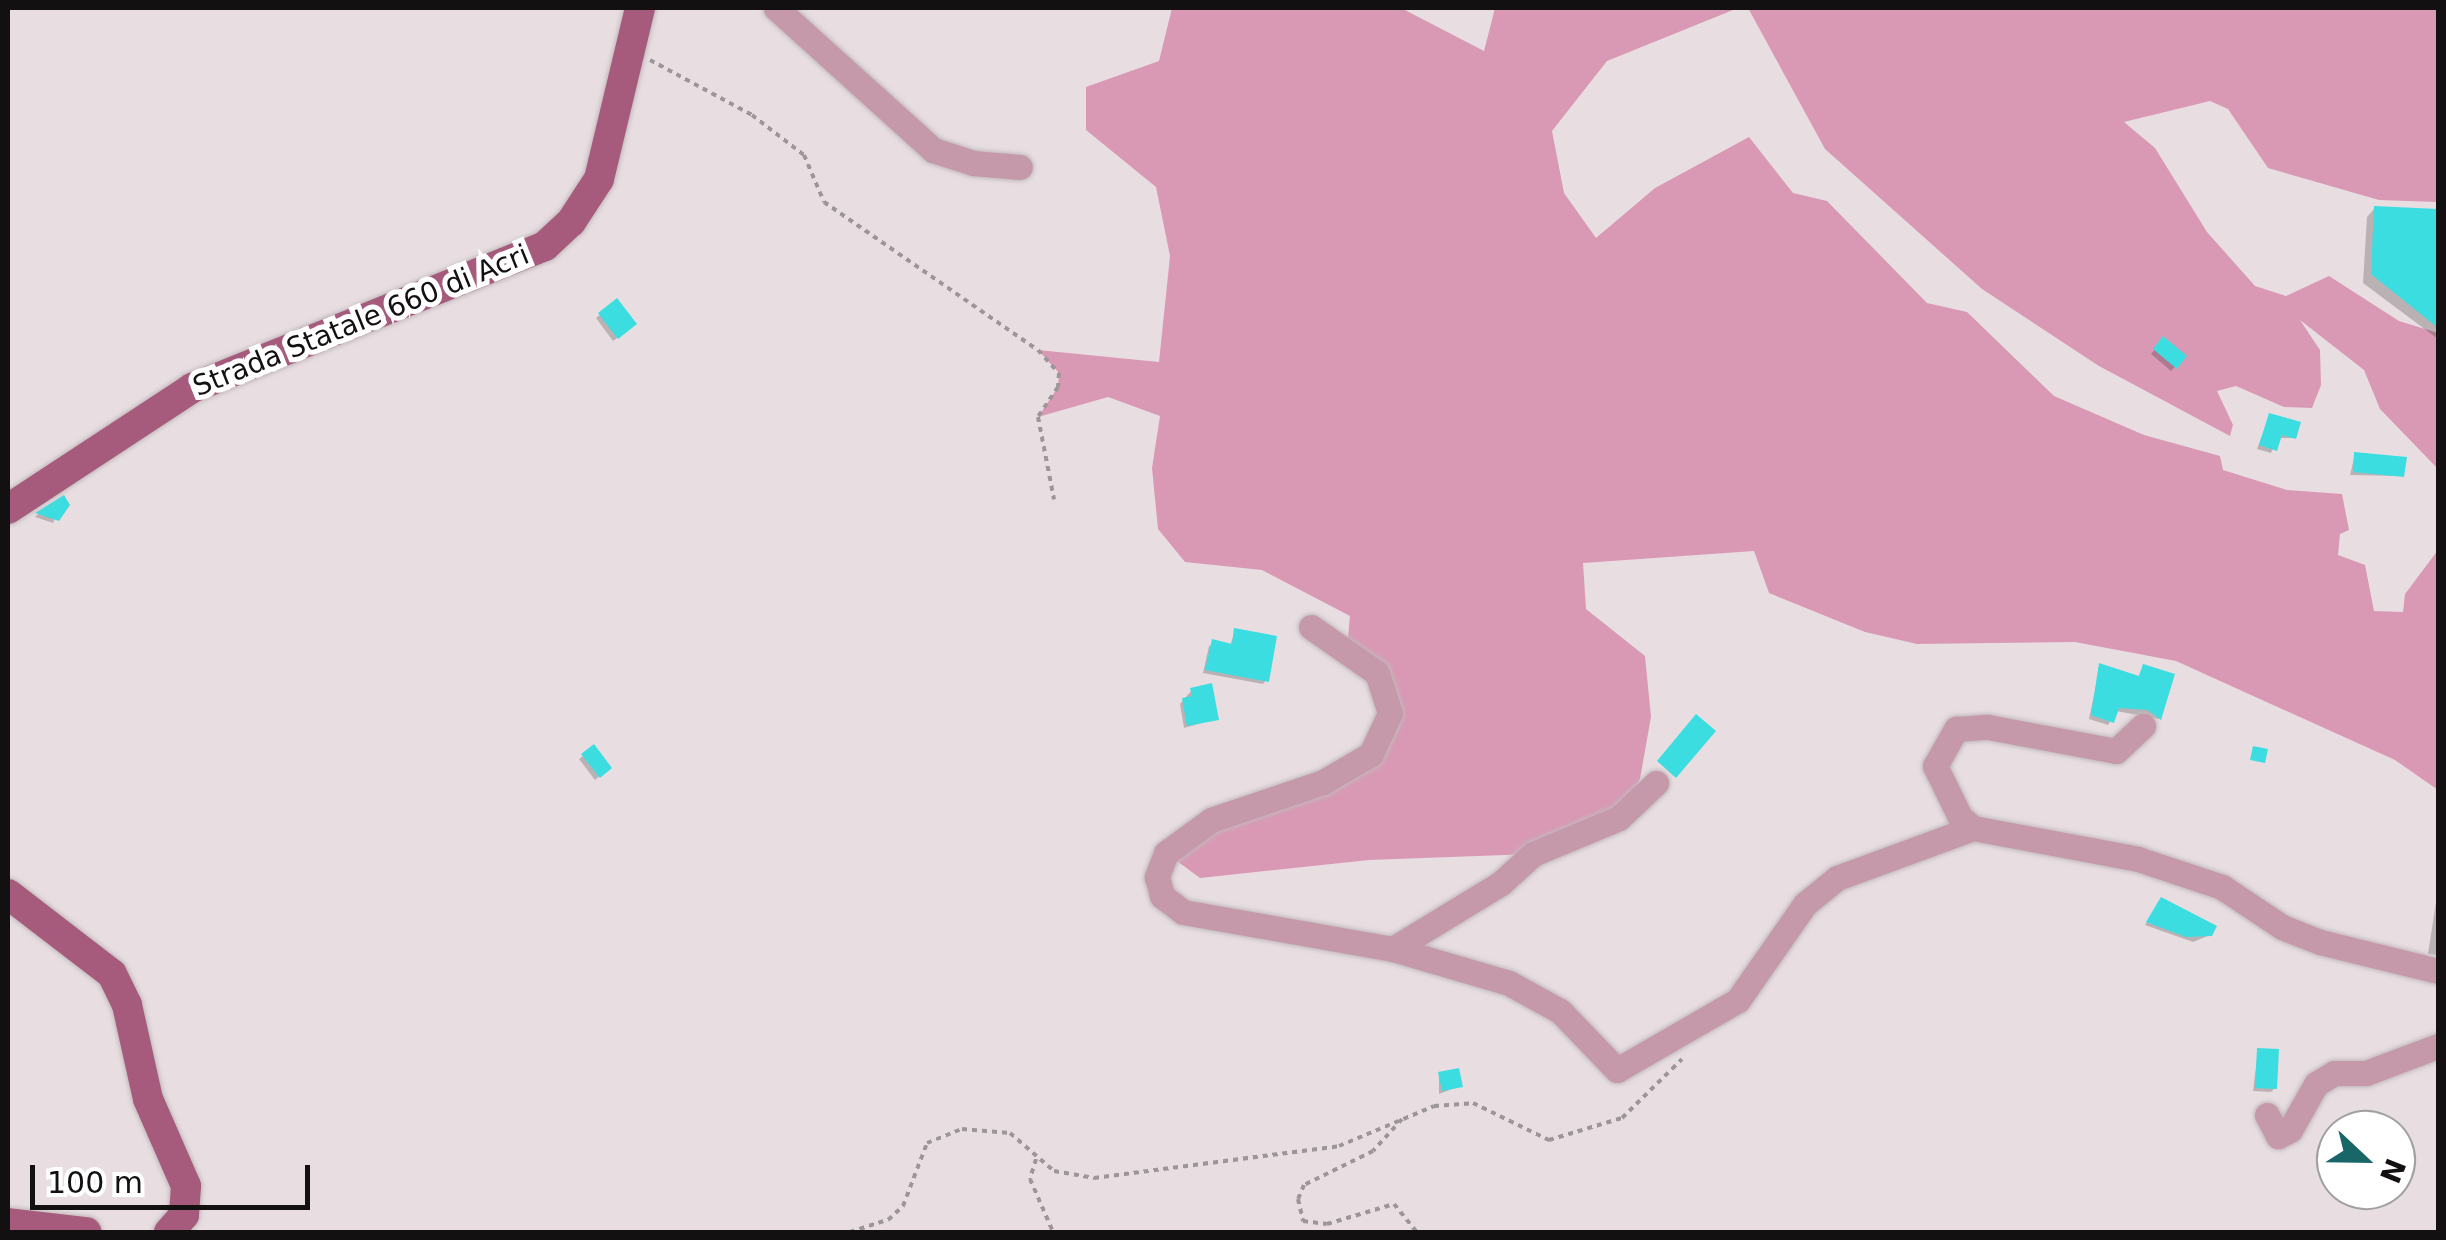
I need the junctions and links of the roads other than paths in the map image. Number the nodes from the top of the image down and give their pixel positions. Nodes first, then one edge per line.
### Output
1 (640, 8) edge
2 (776, 8) edge
3 (1020, 166) dead end
4 (8, 509) edge
5 (1311, 627) dead end
6 (2144, 726) dead end
7 (1656, 783) dead end
8 (1974, 828) junction
9 (8, 894) edge
10 (1393, 950) junction
11 (2438, 971) edge
12 (2438, 1046) edge
13 (2268, 1116) dead end
14 (8, 1223) edge
15 (86, 1232) edge
16 (169, 1232) edge

1 - 4 main road, Strada Statale 660 di Acri
2 - 3 street
5 - 10 street
6 - 8 street
7 - 10 street
8 - 10 street
8 - 11 street
9 - 16 main road
12 - 13 street
14 - 15 main road

